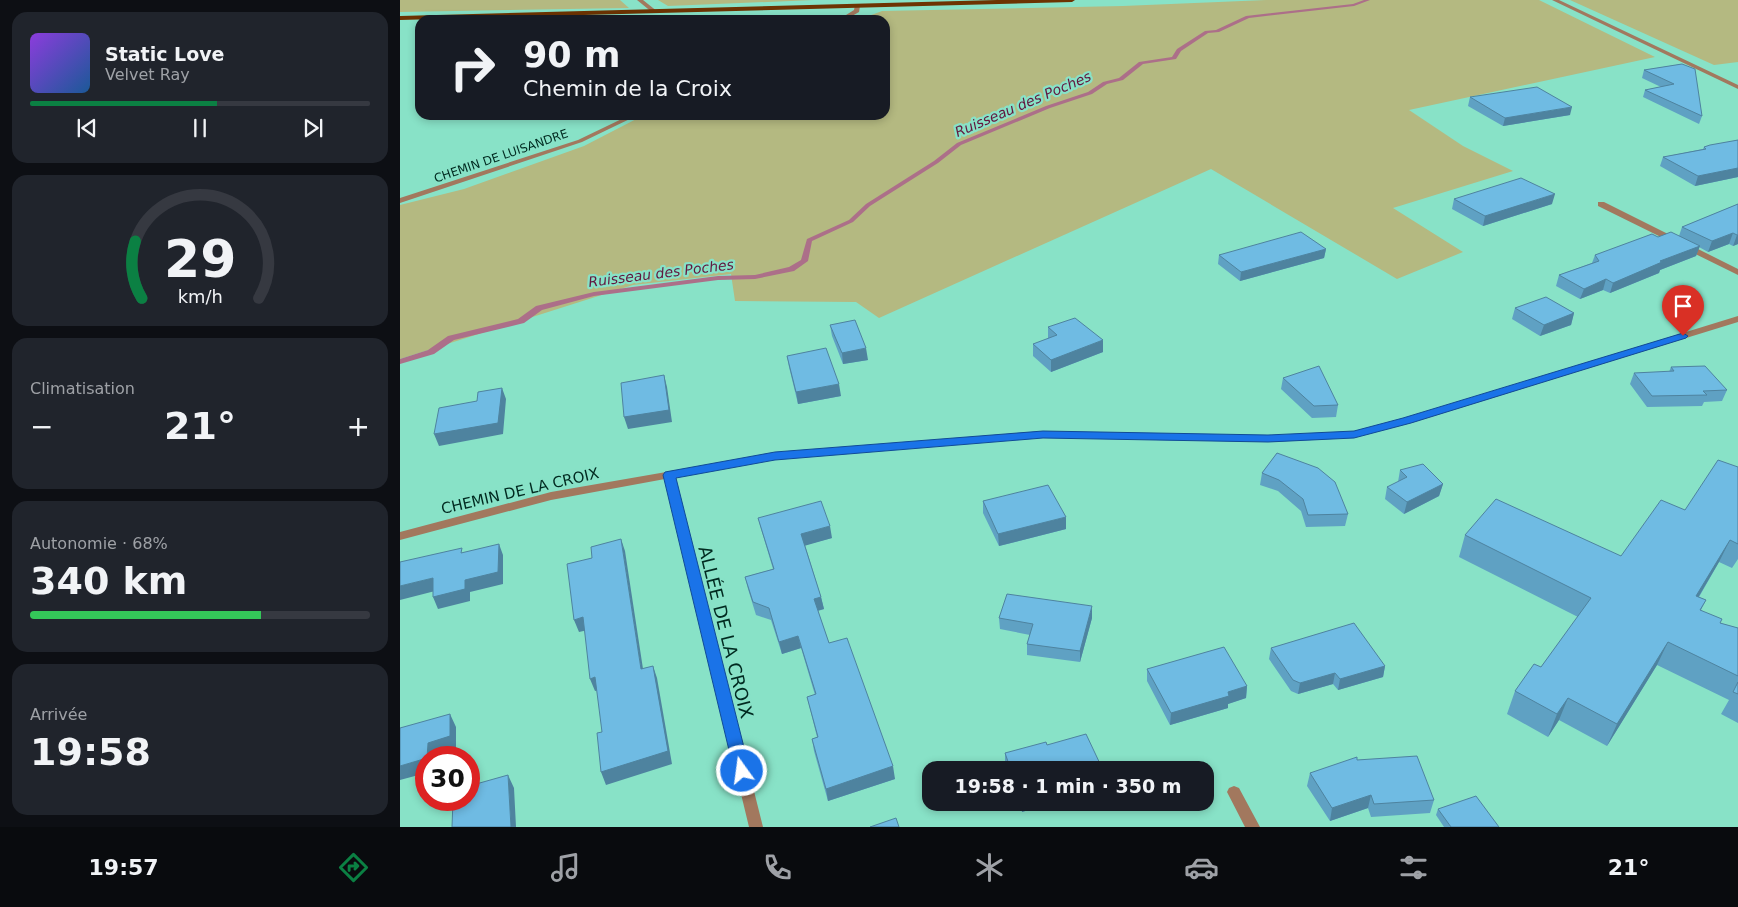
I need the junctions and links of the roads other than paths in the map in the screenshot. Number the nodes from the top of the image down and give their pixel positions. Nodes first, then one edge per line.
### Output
1 (640, 0) edge
2 (1072, 0) edge
3 (1555, 0) edge
4 (857, 6) junction
5 (655, 12) junction
6 (528, 15) edge
7 (850, 15) edge
8 (400, 18) edge
9 (415, 18) edge
10 (1738, 87) edge
11 (624, 120) edge
12 (400, 201) edge
13 (1601, 204) dead end
14 (1738, 272) edge
15 (1738, 319) edge
16 (669, 475) junction
17 (400, 536) edge
18 (1234, 792) dead end
19 (756, 827) edge
20 (1253, 827) edge

1 - 5 street
2 - 4 main road
3 - 10 street
4 - 5 main road
4 - 7 street
5 - 6 main road
8 - 9 main road
11 - 12 street, CHEMIN DE LUISANDRE
13 - 14 street
15 - 16 street, CHEMIN DE LA CROIX
16 - 17 street, CHEMIN DE LA CROIX
16 - 19 street, ALLÉE DE LA CROIX
18 - 20 street

